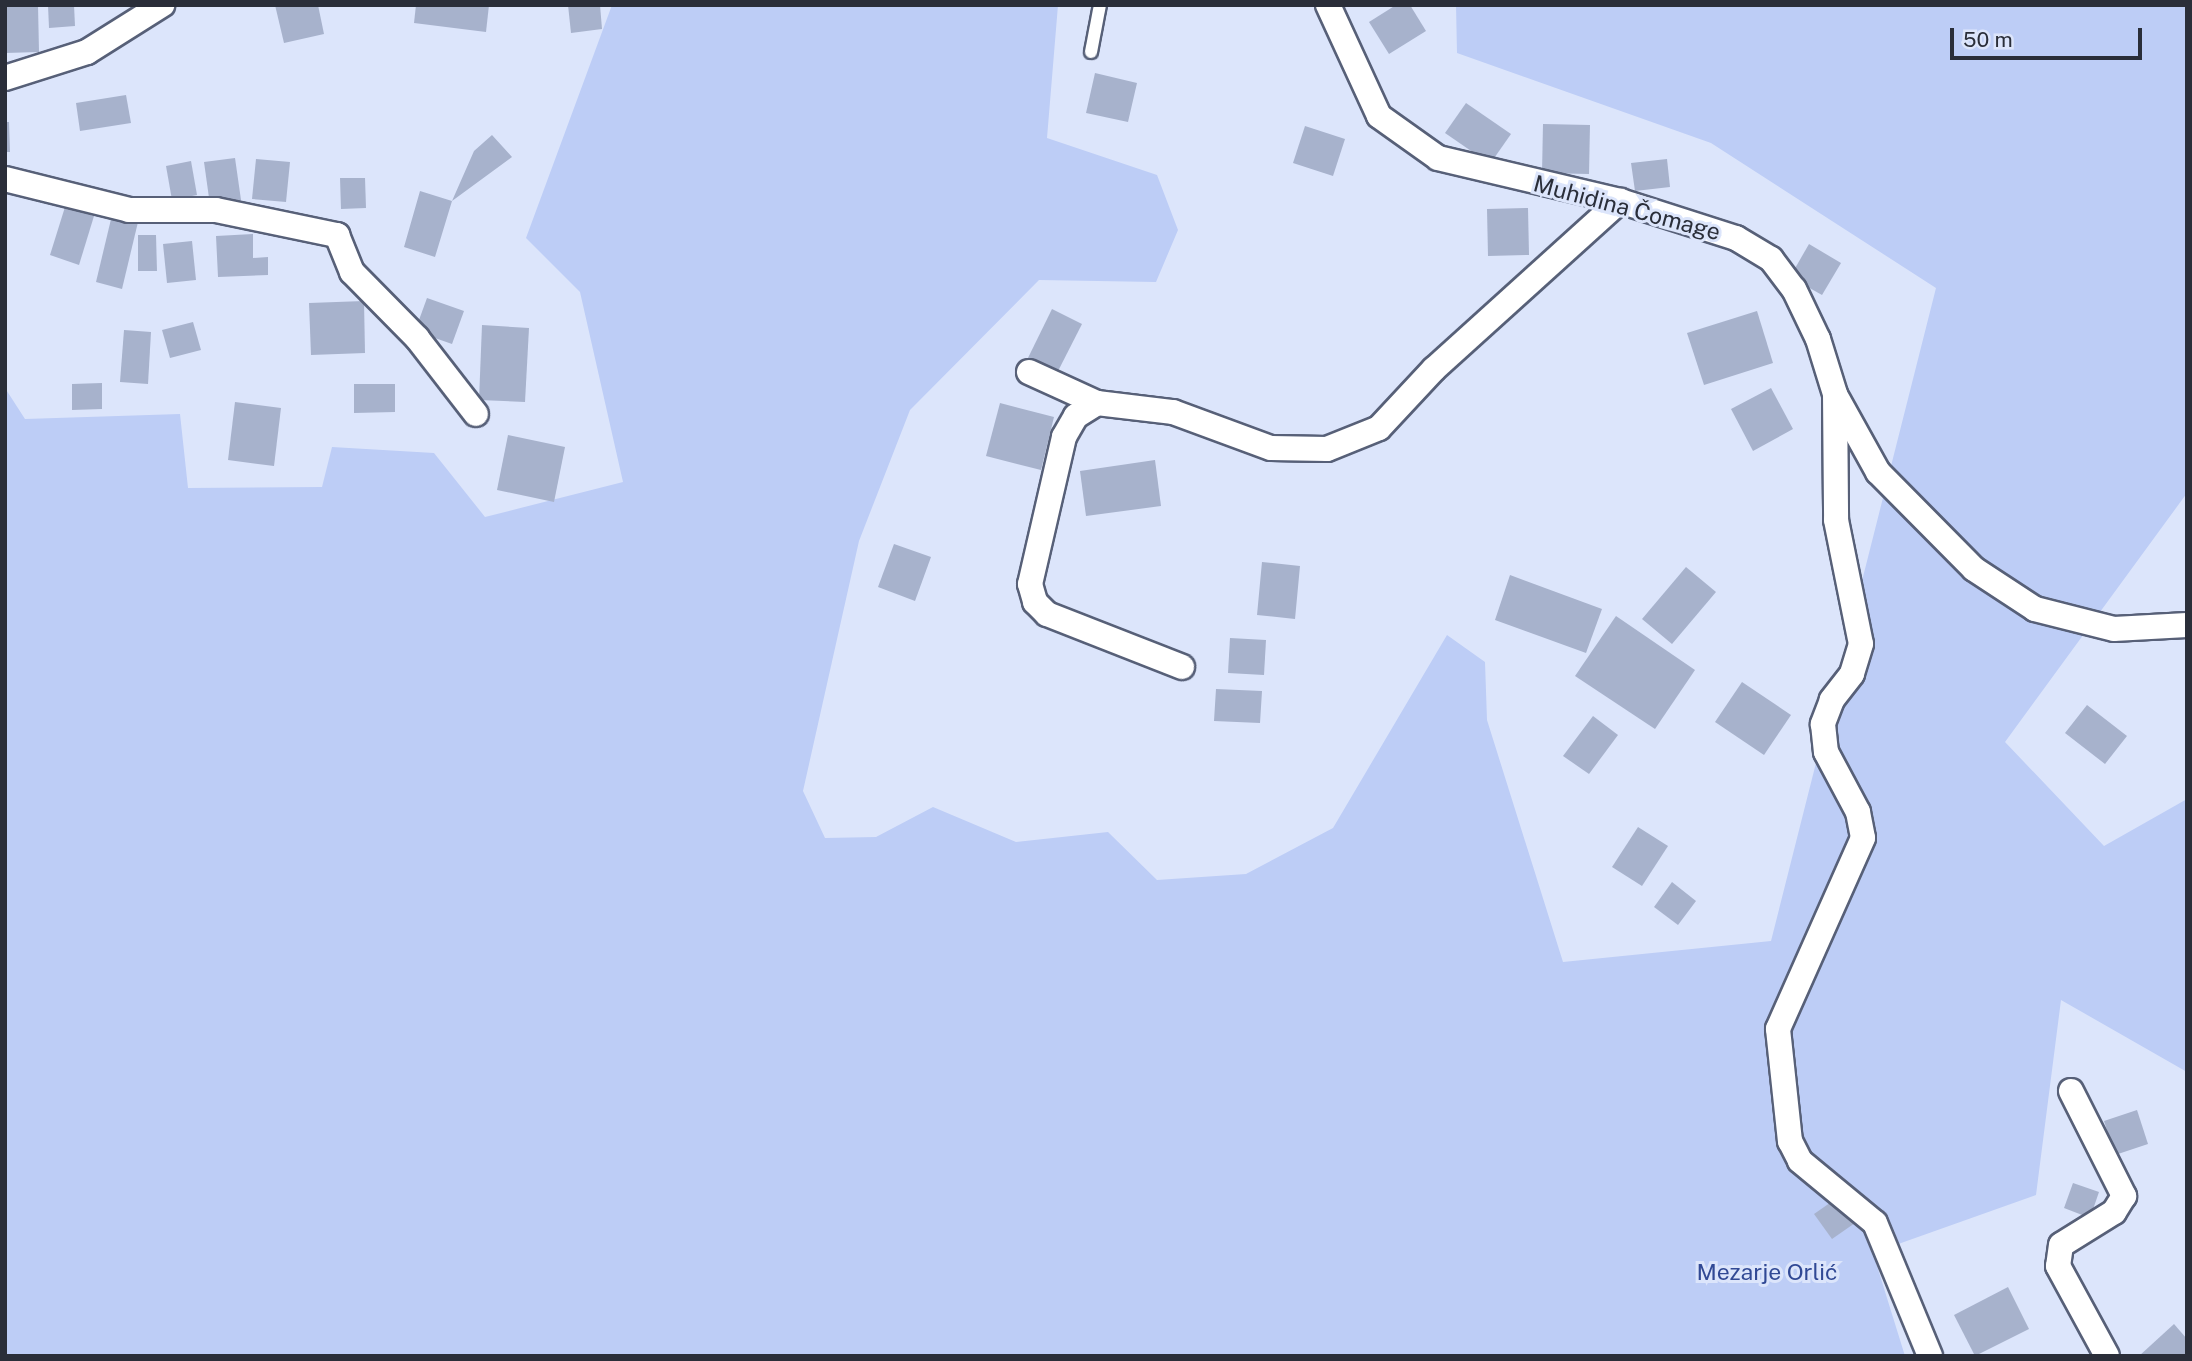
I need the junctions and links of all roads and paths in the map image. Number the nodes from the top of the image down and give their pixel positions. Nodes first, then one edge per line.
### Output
1 (162, 5) edge
2 (1100, 5) edge
3 (1328, 5) edge
4 (1091, 51) dead end
5 (5, 78) edge
6 (5, 179) edge
7 (1620, 201) junction
8 (1030, 372) dead end
9 (1835, 394) junction
10 (1097, 402) junction
11 (476, 414) dead end
12 (2187, 625) edge
13 (1182, 667) dead end
14 (2071, 1091) dead end
15 (1930, 1356) edge
16 (2107, 1356) edge

1 - 5 street
2 - 4 lane
3 - 7 street, Muhidina Čomage
6 - 11 street
7 - 9 street, Muhidina Čomage
7 - 10 street
8 - 10 street
9 - 12 street
9 - 15 street, Muhidina Čomage
10 - 13 street
14 - 16 street

